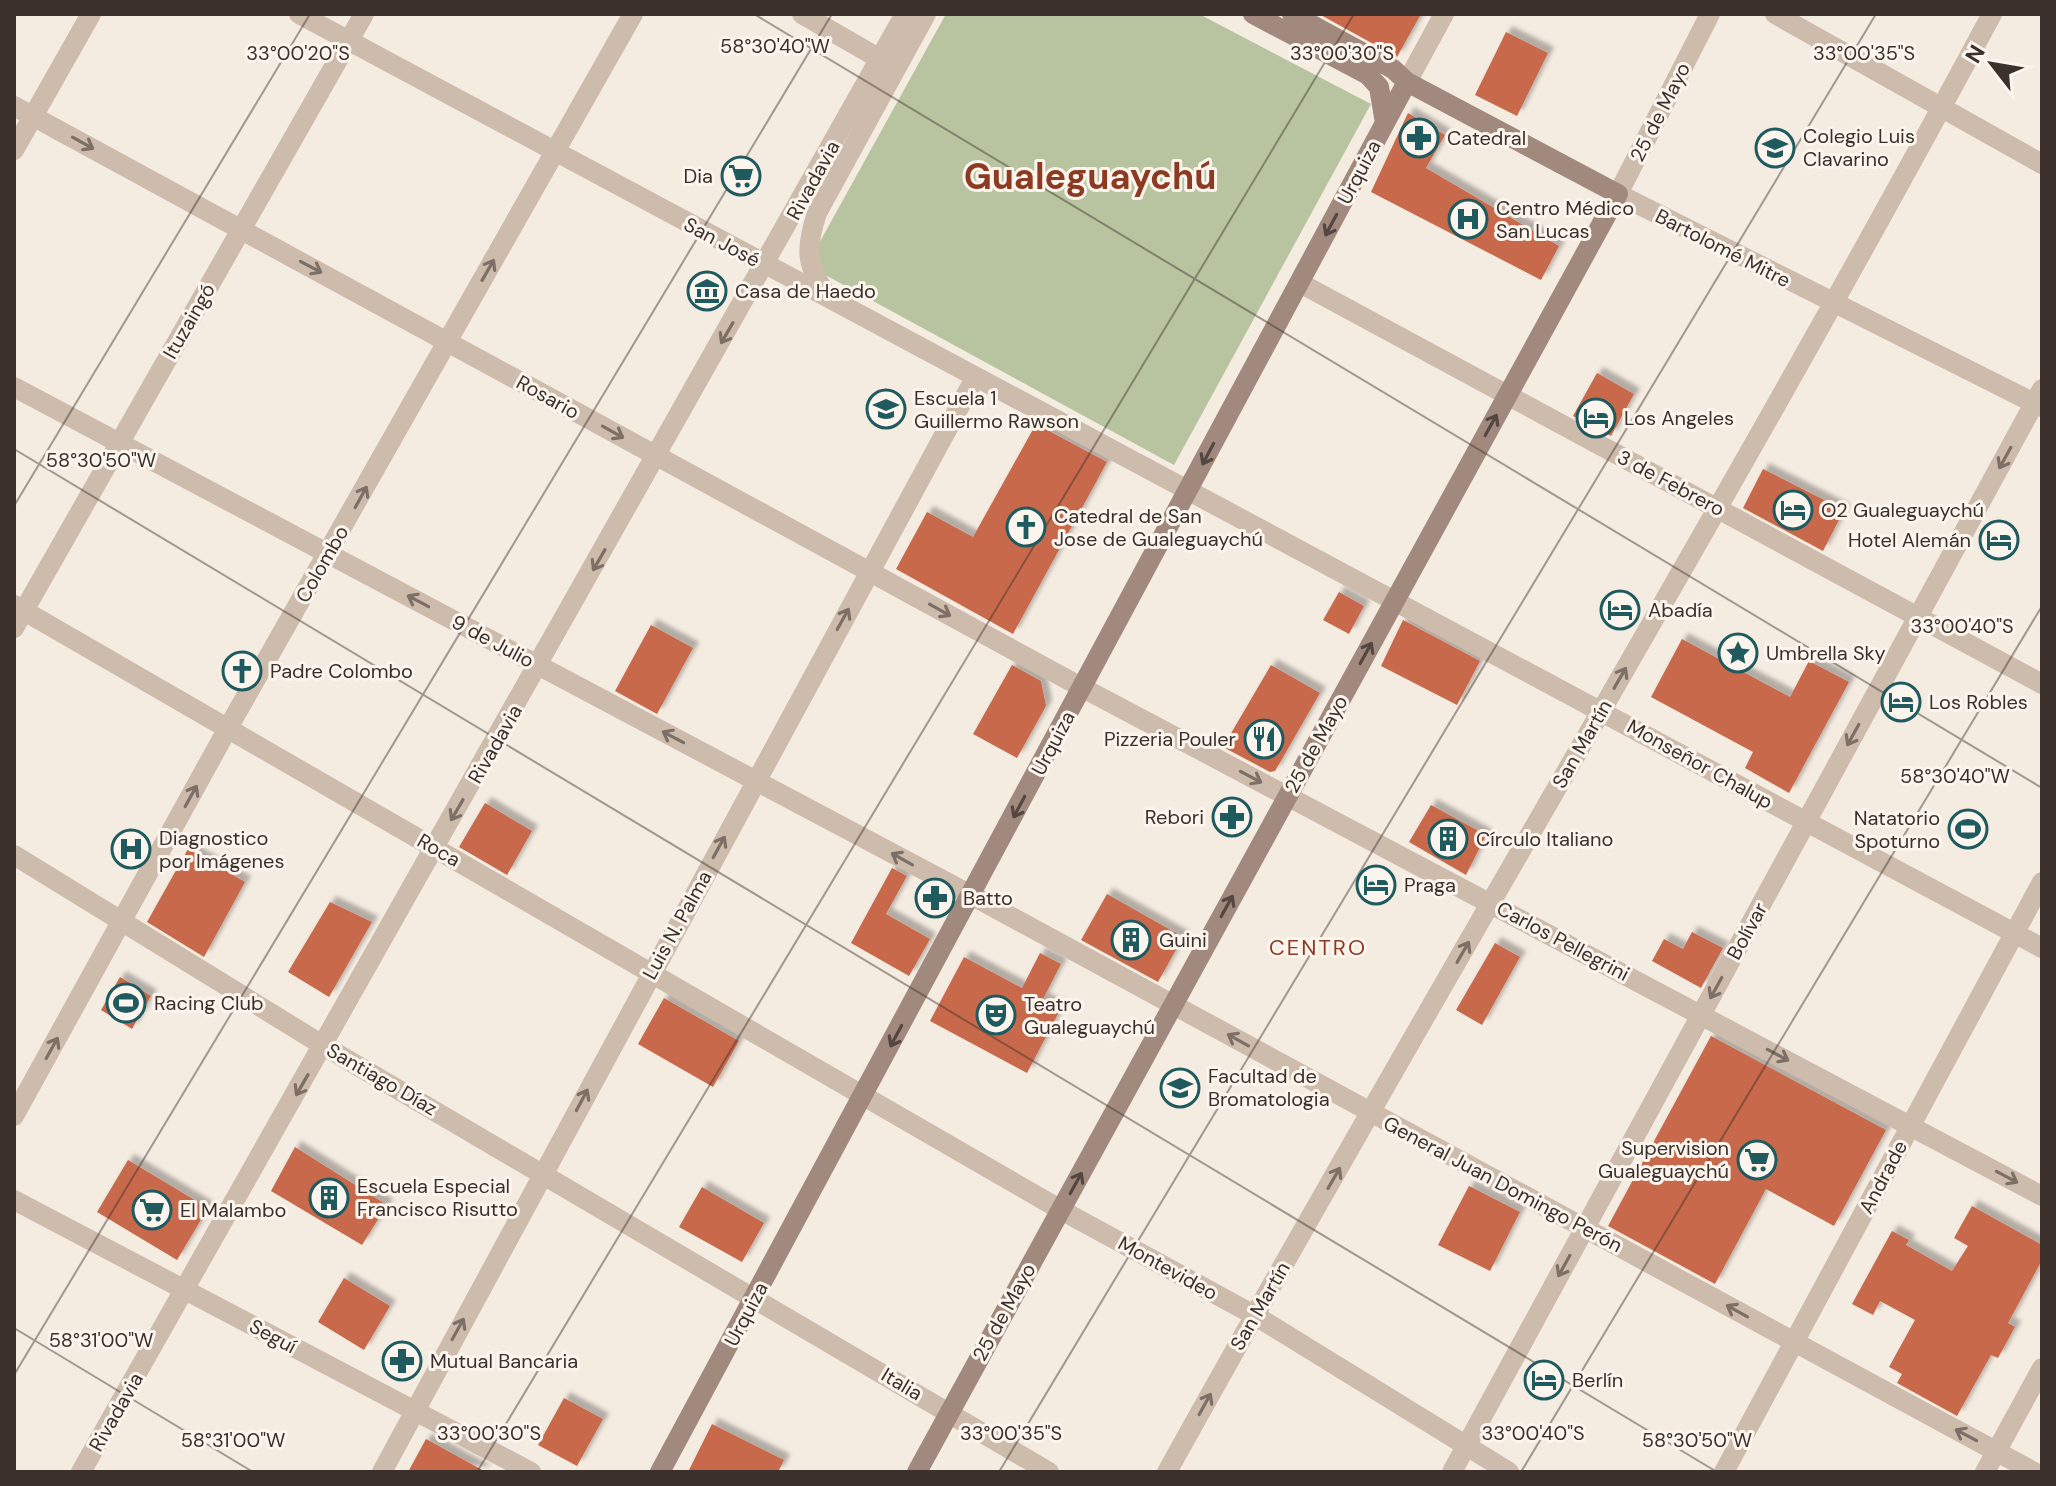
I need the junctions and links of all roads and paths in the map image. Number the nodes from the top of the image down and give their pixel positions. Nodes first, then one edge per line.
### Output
1 (91, 14) edge
2 (299, 14) edge
3 (364, 14) edge
4 (633, 14) edge
5 (802, 14) edge
6 (905, 14) edge
7 (926, 14) edge
8 (1253, 14) edge
9 (1292, 14) edge
10 (1444, 14) edge
11 (1710, 14) edge
12 (1775, 14) edge
13 (1992, 14) edge
14 (349, 41) junction
15 (888, 63) junction
16 (1407, 82) junction
17 (14, 106) edge
18 (1942, 107) junction
19 (33, 116) junction
20 (1385, 123) junction
21 (14, 150) edge
22 (555, 152) junction
23 (2042, 164) edge
24 (1618, 194) junction
25 (241, 230) junction
26 (766, 266) junction
27 (1300, 283) junction
28 (828, 297) junction
29 (1834, 305) junction
30 (447, 341) junction
31 (975, 378) junction
32 (14, 387) edge
33 (1508, 395) junction
34 (2040, 399) edge
35 (120, 443) junction
36 (657, 457) junction
37 (1188, 493) junction
38 (1720, 510) junction
39 (329, 554) junction
40 (869, 572) junction
41 (1394, 603) junction
42 (17, 615) edge
43 (1918, 617) junction
44 (539, 665) junction
45 (2042, 684) edge
46 (1083, 688) junction
47 (1602, 709) junction
48 (228, 728) junction
49 (756, 781) junction
50 (1288, 796) junction
51 (1806, 822) junction
52 (436, 848) junction
53 (14, 855) edge
54 (2042, 882) edge
55 (971, 895) junction
56 (1491, 903) junction
57 (122, 923) junction
58 (2014, 933) junction
59 (2042, 948) edge
60 (651, 972) junction
61 (1173, 1005) junction
62 (1701, 1014) junction
63 (324, 1046) junction
64 (864, 1094) junction
65 (1372, 1113) junction
66 (14, 1116) edge
67 (1911, 1125) junction
68 (543, 1172) junction
69 (2042, 1196) edge
70 (14, 1200) edge
71 (1061, 1210) junction
72 (1585, 1228) junction
73 (186, 1290) junction
74 (755, 1296) junction
75 (1254, 1315) junction
76 (1794, 1342) junction
77 (2042, 1368) edge
78 (413, 1410) junction
79 (950, 1412) junction
80 (1466, 1447) junction
81 (1996, 1451) junction
82 (81, 1472) edge
83 (382, 1472) edge
84 (531, 1472) edge
85 (660, 1472) edge
86 (917, 1472) edge
87 (1049, 1472) edge
88 (1167, 1472) edge
89 (1452, 1472) edge
90 (1509, 1472) edge
91 (1724, 1472) edge
92 (1985, 1472) edge
93 (2034, 1472) edge

1 - 19 street
2 - 14 street, San José
3 - 14 street, Ituzaingó
4 - 22 street, Colombo
5 - 15 street
6 - 15 street, Rivadavia
7 - 15 street, Rivadavia
8 - 20 street
9 - 16 street, Bartolomé Mitre
10 - 16 street, Urquiza
11 - 24 street, 25 de Mayo
12 - 18 street
13 - 18 street, San Martín
14 - 22 street, San José
14 - 25 street, Ituzaingó
15 - 26 street, Rivadavia
15 - 28 street, Rivadavia
16 - 20 street, Urquiza
16 - 24 street, Bartolomé Mitre
17 - 19 street, Rosario
18 - 23 street
18 - 29 street, San Martín
19 - 21 street
19 -> 25 street, Rosario
20 -> 27 street, Urquiza
22 - 26 street, San José
30 -> 22 street, Colombo
24 - 29 street, Bartolomé Mitre
24 - 33 street, 25 de Mayo
25 -> 30 street, Rosario
25 - 35 street, Ituzaingó
26 - 28 street, San José
26 -> 36 street, Rivadavia
27 - 33 street, 3 de Febrero
27 -> 37 street, Urquiza
28 - 31 street, San José
29 - 34 street, Bartolomé Mitre
29 - 38 street, San Martín
30 -> 36 street, Rosario
39 -> 30 street, Colombo
31 - 37 street, San José
31 - 40 street, Luis N. Palma
32 - 35 street, 9 de Julio
33 - 38 street, 3 de Febrero
41 -> 33 street, 25 de Mayo
34 -> 43 street, Bolívar
35 - 39 street, 9 de Julio
35 - 42 street, Ituzaingó
36 - 40 street, Rosario
36 -> 44 street, Rivadavia
37 - 41 street, Monseñor Chalup
37 - 46 street, Urquiza
38 - 43 street, 3 de Febrero
47 -> 38 street, San Martín
44 -> 39 street, 9 de Julio
39 - 48 street, Colombo
40 -> 46 street, Rosario
49 -> 40 street, Luis N. Palma
41 - 47 street, Monseñor Chalup
50 -> 41 street, 25 de Mayo
42 - 48 street, Roca
43 - 45 street, 3 de Febrero
43 -> 51 street, Bolívar
49 -> 44 street, 9 de Julio
44 -> 52 street, Rivadavia
46 -> 50 street, Carlos Pellegrini
46 -> 55 street, Urquiza
47 - 51 street, Monseñor Chalup
47 - 56 street, San Martín
48 - 52 street, Roca
57 -> 48 street, Colombo
55 -> 49 street, 9 de Julio
60 -> 49 street, Luis N. Palma
50 - 56 street, Carlos Pellegrini
61 -> 50 street, 25 de Mayo
51 - 58 street, Monseñor Chalup
51 -> 62 street, Bolívar
52 - 60 street, Roca
52 - 63 street, Rivadavia
53 - 57 street, Santiago Díaz
54 - 58 street, Andrade
55 - 61 street, General Juan Domingo Perón
55 -> 64 street, Urquiza
56 - 62 street, Carlos Pellegrini
65 -> 56 street, San Martín
57 - 63 street, Santiago Díaz
66 -> 57 street, Colombo
58 - 59 street, Monseñor Chalup
58 - 67 street, Andrade
60 - 64 street, Roca
68 -> 60 street, Luis N. Palma
65 -> 61 street, General Juan Domingo Perón
71 -> 61 street, 25 de Mayo
62 -> 67 street, Carlos Pellegrini
62 - 72 street, Bolívar
63 - 68 street, Santiago Díaz
63 -> 73 street, Rivadavia
64 - 71 street, Montevideo
64 - 74 street, Urquiza
65 - 72 street, General Juan Domingo Perón
75 -> 65 street, San Martín
67 -> 69 street, Carlos Pellegrini
67 - 76 street, Andrade
68 - 74 street, Santiago Díaz
78 -> 68 street, Luis N. Palma
70 - 73 street, Seguí
71 - 75 street, Montevideo
71 - 79 street, 25 de Mayo
76 -> 72 street, General Juan Domingo Perón
72 -> 80 street, Bolívar
73 - 78 street, Seguí
73 - 82 street, Rivadavia
74 - 79 street, Italia
74 - 85 street, Urquiza
75 - 80 street, Montevideo
88 -> 75 street, San Martín
81 -> 76 street, General Juan Domingo Perón
76 - 91 street, Andrade
77 - 81 street
78 - 83 street, Luis N. Palma
78 - 84 street, Seguí
79 - 86 street, 25 de Mayo
79 - 87 street, Italia
80 - 89 street, Bolívar
80 - 90 street, Montevideo
81 - 92 street
81 - 93 street, General Juan Domingo Perón

